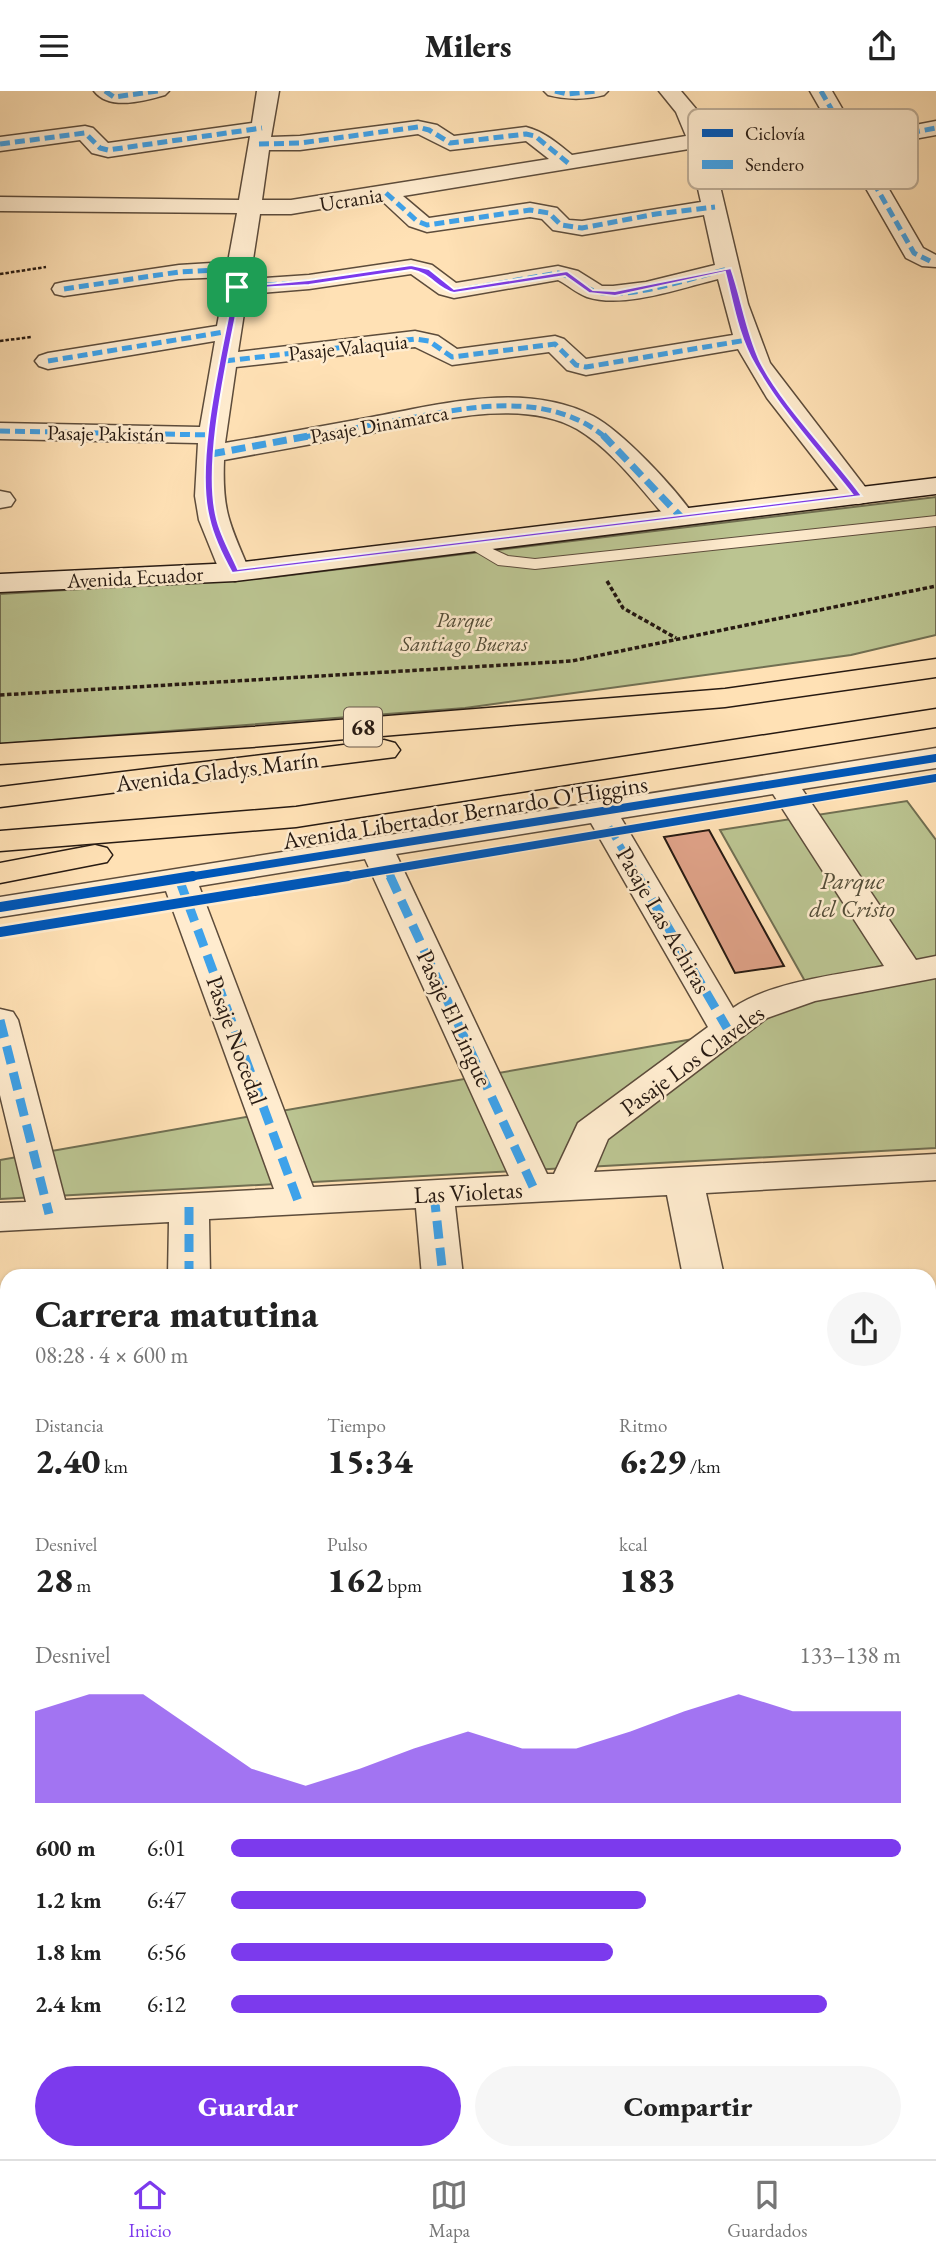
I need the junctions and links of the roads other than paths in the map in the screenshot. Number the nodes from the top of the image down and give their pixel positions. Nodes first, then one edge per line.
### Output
1 (105, 91) edge
2 (158, 91) edge
3 (268, 91) edge
4 (555, 91) edge
5 (597, 91) edge
6 (670, 91) edge
7 (821, 91) edge
8 (831, 109) edge
9 (688, 115) edge
10 (936, 128) edge
11 (918, 131) edge
12 (261, 136) junction
13 (688, 143) edge
14 (0, 144) edge
15 (568, 163) junction
16 (711, 189) edge
17 (877, 189) edge
18 (386, 193) junction
19 (0, 204) edge
20 (715, 207) junction
21 (249, 208) junction
22 (934, 268) edge
23 (728, 269) junction
24 (239, 278) junction
25 (64, 289) dead end
26 (230, 331) junction
27 (747, 340) junction
28 (48, 361) dead end
29 (225, 361) junction
30 (0, 431) edge
31 (211, 444) junction
32 (936, 486) edge
33 (858, 496) junction
34 (681, 517) junction
35 (936, 521) edge
36 (469, 543) junction
37 (235, 572) junction
38 (0, 583) edge
39 (929, 667) edge
40 (725, 698) junction
41 (936, 718) edge
42 (936, 734) edge
43 (0, 754) edge
44 (705, 754) junction
45 (936, 758) edge
46 (782, 783) junction
47 (0, 797) edge
48 (601, 812) junction
49 (296, 817) junction
50 (0, 841) edge
51 (376, 848) junction
52 (0, 873) edge
53 (178, 879) junction
54 (0, 907) edge
55 (921, 970) edge
56 (0, 1020) edge
57 (727, 1028) junction
58 (936, 1167) edge
59 (684, 1181) junction
60 (551, 1188) junction
61 (434, 1194) junction
62 (298, 1201) junction
63 (190, 1207) junction
64 (49, 1215) junction
65 (0, 1217) edge
66 (189, 1269) edge
67 (442, 1269) edge
68 (703, 1269) edge

1 - 2 street
3 - 12 street
4 - 5 street
6 - 9 street
7 - 8 street
10 - 11 street
12 - 14 street
12 - 15 street
12 - 21 street
13 - 15 street, Ucrania
15 - 18 street, Ucrania
16 - 20 street
17 - 22 street
18 - 20 street
18 - 21 street, Ucrania
19 - 21 street, Ucrania
20 - 23 street
21 - 24 street
23 - 24 street
23 - 27 street
24 - 25 street
24 - 26 street
26 - 28 street
26 - 29 street
27 - 29 street, Pasaje Valaquia
27 - 33 street
29 - 31 street
30 - 31 street, Pasaje Pakistán
31 - 34 street, Pasaje Dinamarca
31 - 37 street
32 - 33 street, Avenida Ecuador
33 - 34 street, Avenida Ecuador
34 - 36 street, Avenida Ecuador
35 - 36 lane
36 - 37 street, Avenida Ecuador
37 - 38 street, Avenida Ecuador
39 - 40 main road
40 - 43 main road, 68
40 - 47 main road, Avenida Gladys Marín
41 - 44 main road, Avenida Libertador Bernardo O'Higgins
42 - 44 main road
44 - 49 main road, Avenida Libertador Bernardo O'Higgins
45 - 46 street, Avenida Libertador Bernardo O'Higgins
46 - 48 street, Avenida Libertador Bernardo O'Higgins
46 - 55 street
48 - 51 street, Avenida Libertador Bernardo O'Higgins
48 - 57 street, Pasaje Las Achiras
49 - 50 main road, Avenida Libertador Bernardo O'Higgins
49 - 52 main road
51 - 53 street, Avenida Libertador Bernardo O'Higgins
51 - 60 street, Pasaje El Lingue
53 - 54 street, Avenida Libertador Bernardo O'Higgins
53 - 62 street, Pasaje Nocedal
55 - 57 street, Pasaje Los Claveles
56 - 64 street
57 - 60 street, Pasaje Los Claveles
58 - 59 street, Las Violetas
59 - 60 street, Las Violetas
59 - 68 street
60 - 61 street, Las Violetas
61 - 62 street, Las Violetas
61 - 67 street
62 - 63 street, Las Violetas
63 - 64 street, Las Violetas
63 - 66 street
64 - 65 street, Las Violetas

